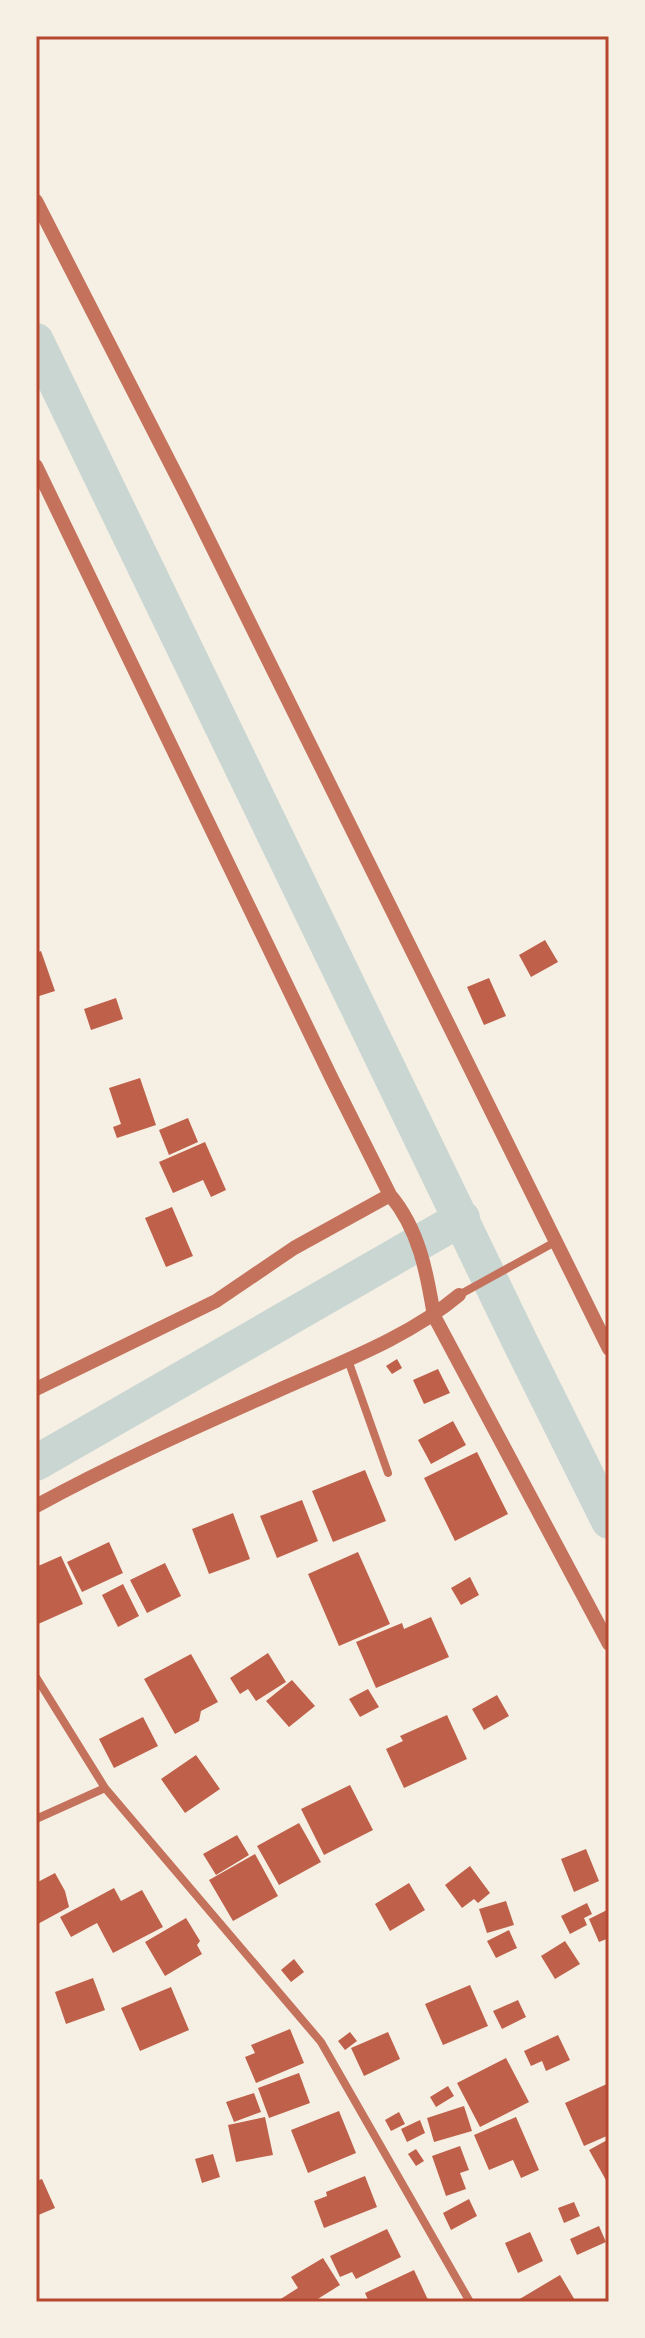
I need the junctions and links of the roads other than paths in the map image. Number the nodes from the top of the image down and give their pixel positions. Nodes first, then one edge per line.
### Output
1 (36, 201) edge
2 (36, 466) edge
3 (390, 1195) junction
4 (555, 1242) junction
5 (459, 1295) joint
6 (434, 1316) junction
7 (609, 1349) edge
8 (348, 1360) junction
9 (36, 1389) edge
10 (388, 1473) dead end
11 (36, 1506) edge
12 (609, 1644) edge
13 (36, 1677) edge
14 (105, 1788) junction
15 (36, 1819) edge
16 (470, 2302) edge

1 - 4 street
2 - 3 street
3 - 6 street
3 - 9 street
4 - 5 street
4 - 7 street
5 - 6 street
6 - 8 street
6 - 12 street
8 - 10 street
8 - 11 street
13 - 14 street
14 - 15 street
14 - 16 street

